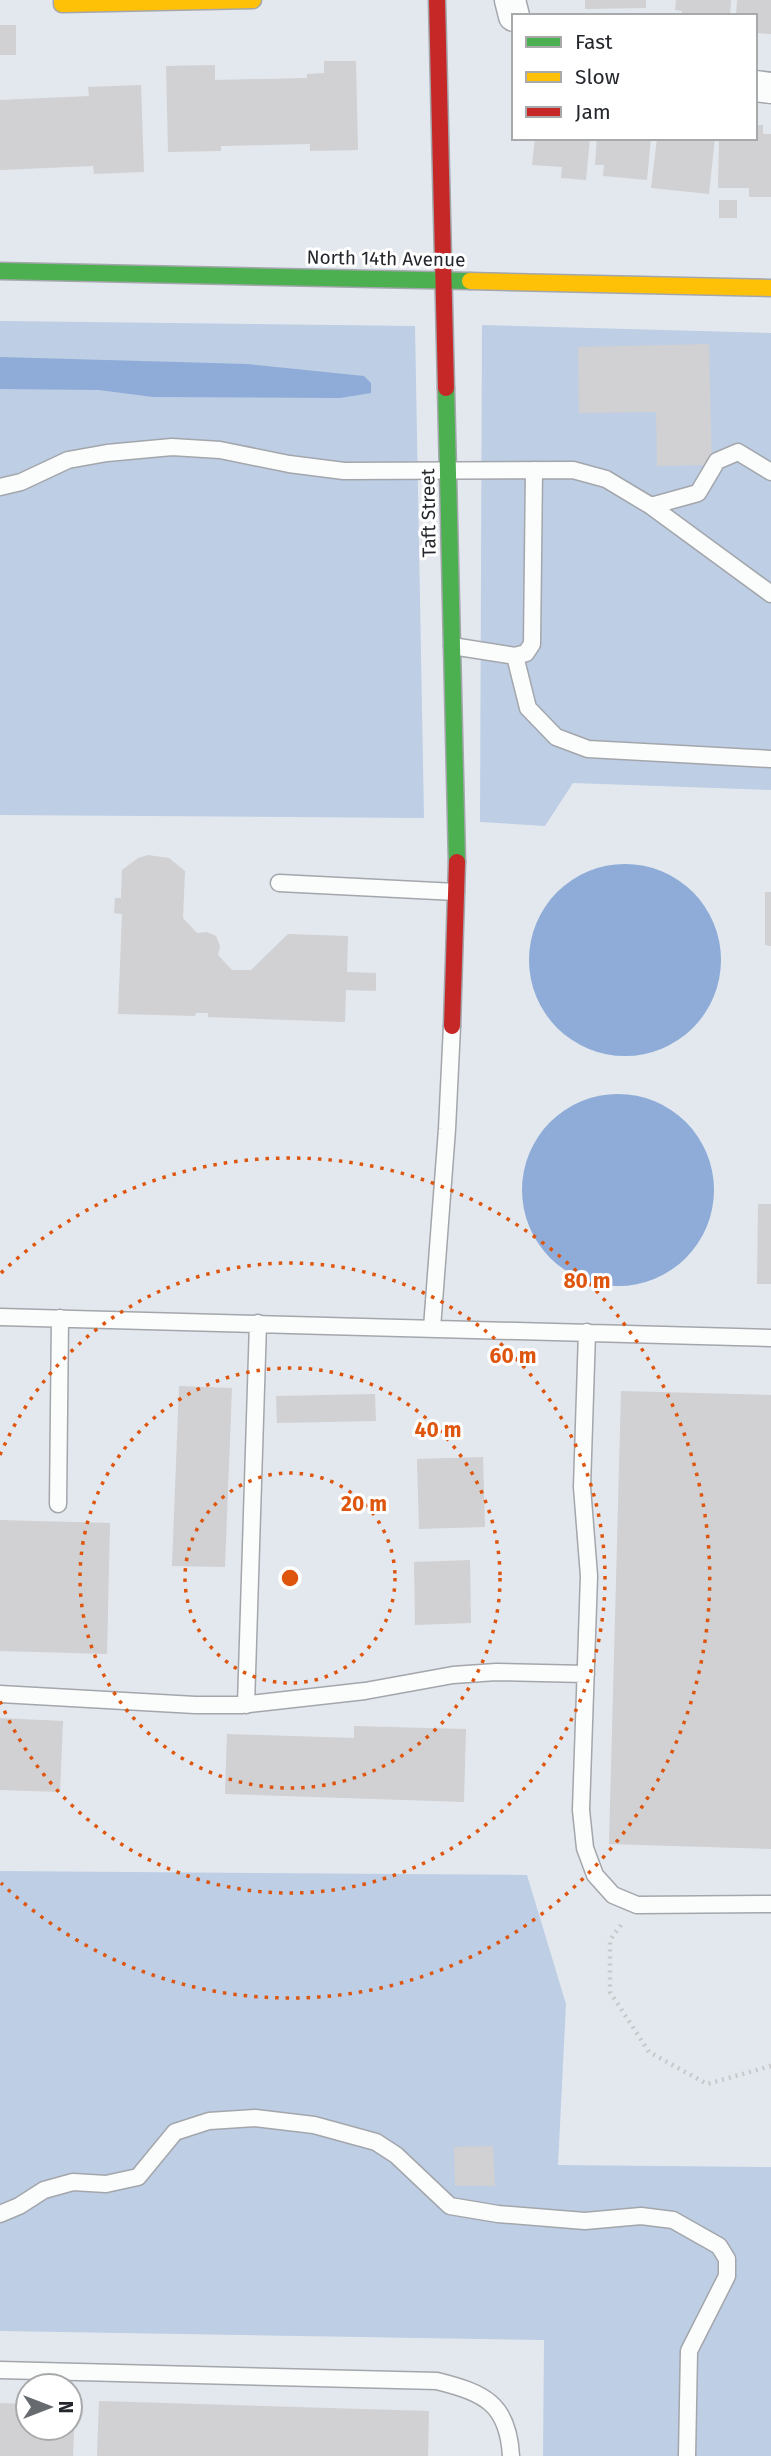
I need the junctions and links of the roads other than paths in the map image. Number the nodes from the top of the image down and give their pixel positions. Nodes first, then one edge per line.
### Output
1 (253, 0) edge
2 (437, 0) edge
3 (206, 1) edge
4 (62, 2) edge
5 (0, 271) edge
6 (444, 280) junction
7 (771, 288) edge
8 (534, 470) junction
9 (449, 472) junction
10 (771, 472) edge
11 (0, 487) edge
12 (651, 506) junction
13 (771, 594) edge
14 (452, 646) junction
15 (515, 656) junction
16 (771, 759) edge
17 (279, 883) dead end
18 (456, 892) junction
19 (452, 1026) joint
20 (0, 1317) edge
21 (60, 1318) junction
22 (258, 1324) junction
23 (432, 1328) junction
24 (587, 1332) junction
25 (771, 1338) edge
26 (58, 1504) dead end
27 (586, 1674) junction
28 (0, 1694) edge
29 (246, 1705) junction
30 (771, 1904) edge
31 (0, 2214) edge
32 (0, 2370) edge
33 (511, 2456) edge
34 (687, 2456) edge

1 - 3 street
2 - 6 street, Taft Street
3 - 4 street
5 - 6 street, North 14th Avenue
6 - 7 street, North 14th Avenue
6 - 9 street, Taft Street
8 - 9 lane
8 - 12 lane
8 - 15 lane
9 - 11 lane
9 - 14 street, Taft Street
10 - 12 lane
12 - 13 lane
14 - 15 lane
14 - 18 street, Taft Street
15 - 16 lane
17 - 18 lane
18 - 19 street, Taft Street
19 - 23 lane
20 - 21 lane
21 - 22 lane
21 - 26 lane
22 - 23 lane
22 - 29 lane
23 - 24 lane
24 - 25 lane
24 - 27 lane
27 - 29 lane
27 - 30 lane
28 - 29 lane
31 - 34 lane
32 - 33 lane

